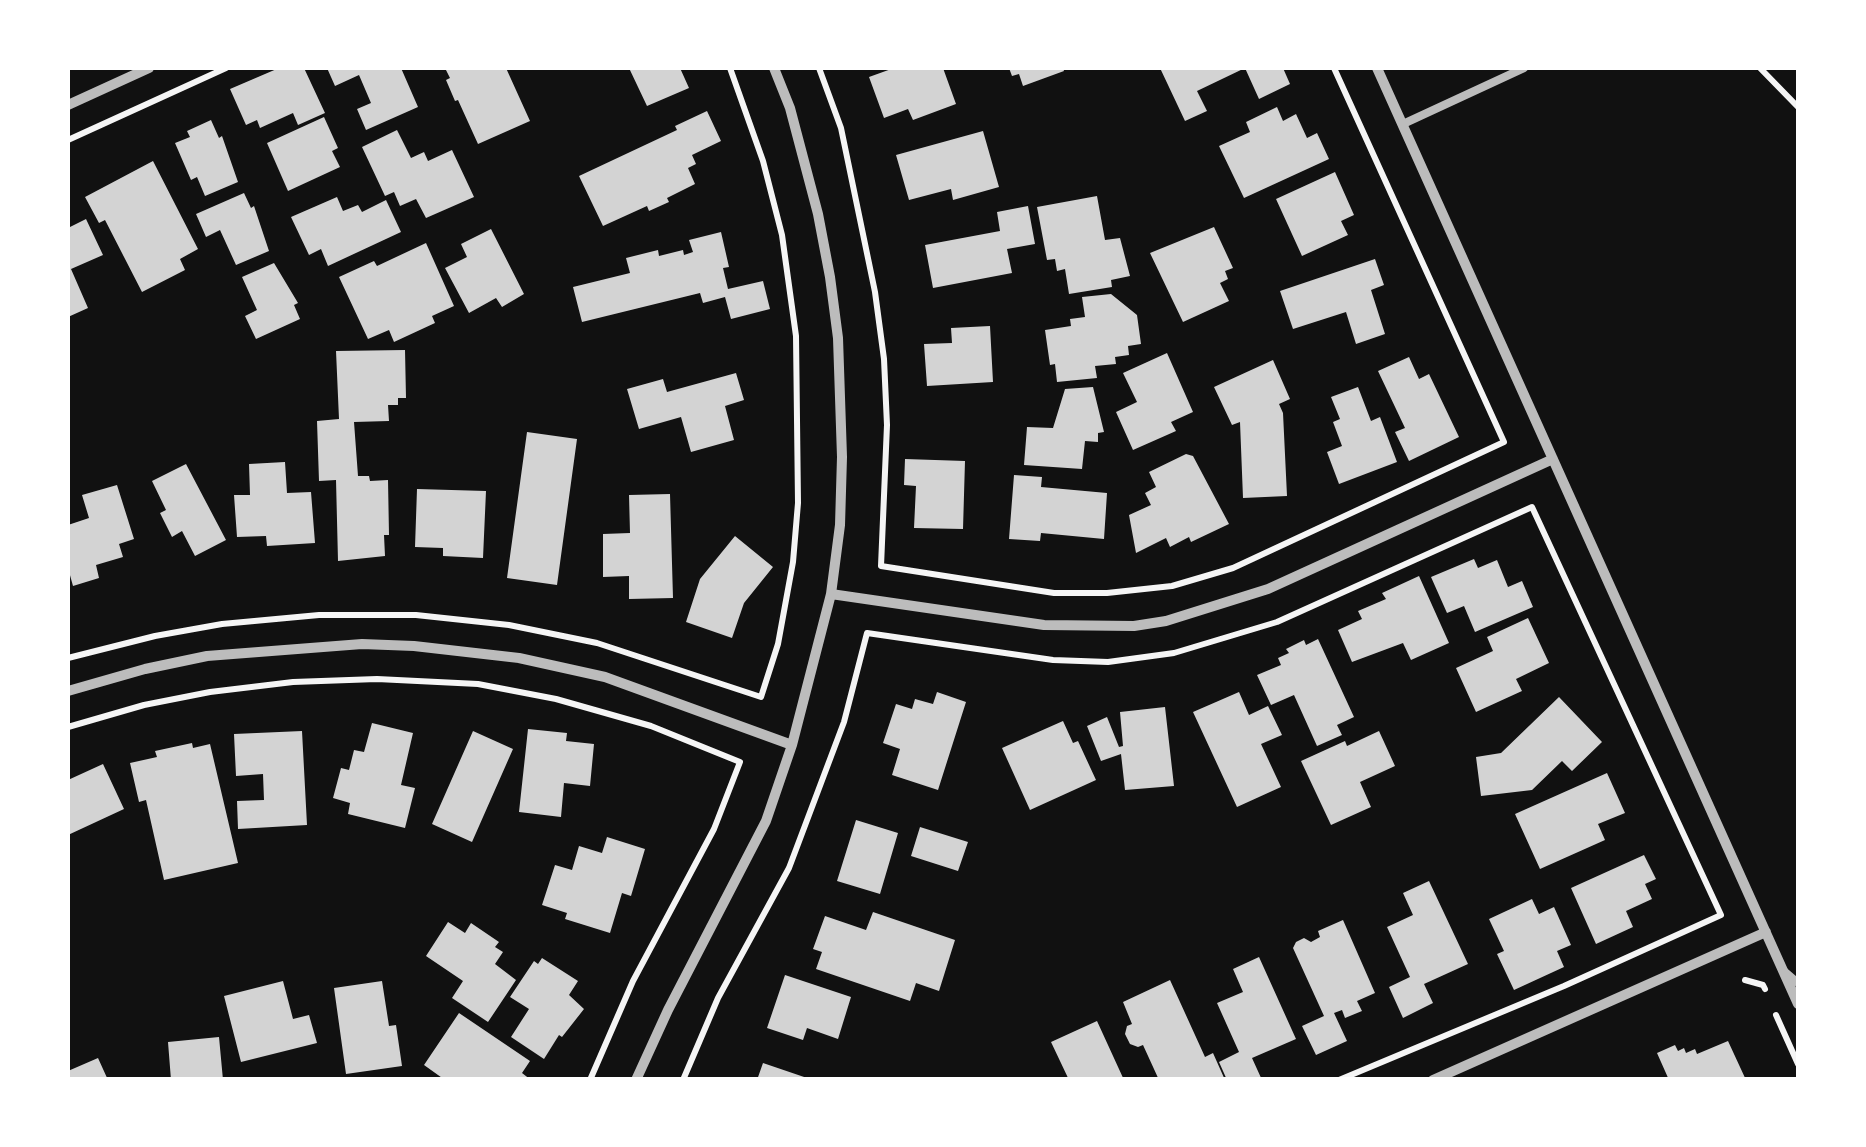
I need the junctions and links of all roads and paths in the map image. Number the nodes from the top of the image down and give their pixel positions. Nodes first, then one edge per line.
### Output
1 (149, 68) edge
2 (226, 68) edge
3 (730, 68) edge
4 (774, 68) edge
5 (819, 68) edge
6 (1334, 68) edge
7 (1377, 68) edge
8 (1524, 68) edge
9 (1760, 68) edge
10 (68, 105) edge
11 (1798, 106) edge
12 (1402, 124) junction
13 (68, 140) edge
14 (1553, 458) junction
15 (1532, 507) dead end
16 (832, 594) junction
17 (866, 633) dead end
18 (68, 691) edge
19 (761, 697) dead end
20 (68, 727) edge
21 (792, 745) junction
22 (1766, 932) junction
23 (1784, 971) junction
24 (1798, 983) edge
25 (1798, 1004) edge
26 (590, 1080) edge
27 (636, 1080) edge
28 (683, 1080) edge
29 (1340, 1080) edge
30 (1433, 1080) edge

1 - 10 street
2 - 13 path
3 - 19 path
4 - 16 street
5 - 6 path
7 - 12 street
8 - 12 lane
9 - 11 path
12 - 14 street
14 - 16 street
14 - 22 street
15 - 29 path
16 - 21 street
17 - 28 path
18 - 21 street
20 - 26 path
21 - 27 street
22 - 23 street
22 - 30 street
23 - 24 lane
23 - 25 street

